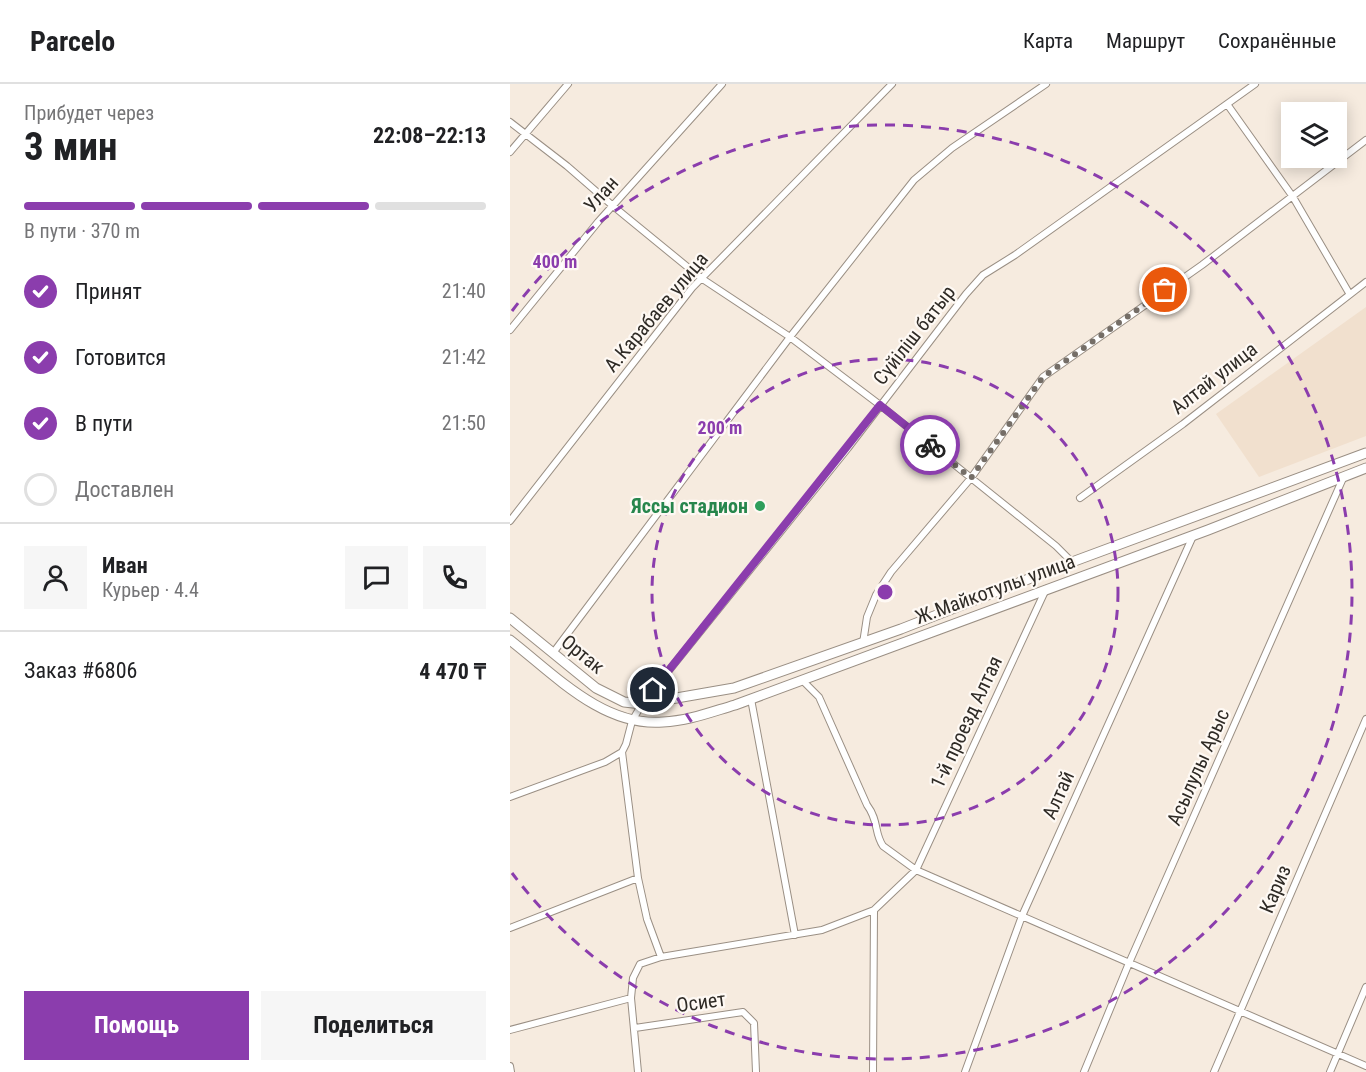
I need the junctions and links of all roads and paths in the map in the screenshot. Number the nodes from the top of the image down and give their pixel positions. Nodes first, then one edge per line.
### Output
1 (568, 84) edge
2 (722, 84) edge
3 (892, 84) edge
4 (1046, 84) edge
5 (1255, 84) edge
6 (1227, 104) junction
7 (510, 122) edge
8 (525, 135) junction
9 (1366, 140) edge
10 (510, 152) edge
11 (1293, 197) junction
12 (612, 206) junction
13 (701, 278) junction
14 (1366, 282) edge
15 (1349, 293) junction
16 (510, 330) edge
17 (790, 337) junction
18 (880, 405) junction
19 (1366, 453) edge
20 (1366, 468) edge
21 (1344, 476) junction
22 (971, 478) junction
23 (1080, 498) dead end
24 (510, 521) edge
25 (1193, 536) junction
26 (1072, 562) junction
27 (1046, 589) junction
28 (974, 601) junction
29 (980, 614) junction
30 (510, 618) edge
31 (510, 640) edge
32 (863, 643) junction
33 (553, 653) junction
34 (801, 680) junction
35 (751, 699) junction
36 (642, 704) junction
37 (1366, 719) edge
38 (632, 721) junction
39 (622, 752) junction
40 (510, 798) edge
41 (916, 870) junction
42 (638, 878) junction
43 (874, 910) junction
44 (1022, 916) junction
45 (510, 928) edge
46 (795, 935) junction
47 (661, 957) junction
48 (1130, 963) junction
49 (1366, 987) edge
50 (631, 998) junction
51 (1240, 1011) junction
52 (635, 1028) junction
53 (510, 1030) edge
54 (1338, 1053) junction
55 (510, 1066) edge
56 (1366, 1066) edge
57 (511, 1072) edge
58 (638, 1072) edge
59 (756, 1072) edge
60 (873, 1072) edge
61 (965, 1072) edge
62 (1084, 1072) edge
63 (1214, 1072) edge
64 (1330, 1072) edge

1 - 8 street
2 - 12 street, Улан
3 - 13 street, А.Карабаев улица
4 - 17 street
5 - 6 street, Сүйіліш батыр
6 - 11 street
6 - 18 street, Сүйіліш батыр
7 - 8 street
8 - 10 street
8 - 12 street
9 - 11 street
11 - 15 street
11 - 22 street
12 - 13 street
12 - 16 street, Улан
13 - 17 street
13 - 24 street, А.Карабаев улица
14 - 15 street, Алтай улица
15 - 23 street, Алтай улица
17 - 18 street
17 - 33 street
18 - 22 street
18 - 36 street, Сүйіліш батыр
19 - 26 street, Ж.Майкотулы улица
20 - 21 street, Ж.Майкотулы улица
21 - 25 street, Ж.Майкотулы улица
21 - 48 street, Асылулы Арыс
22 - 26 street
22 - 32 street
25 - 27 street, Ж.Майкотулы улица
25 - 44 street, Алтай
26 - 28 street, Ж.Майкотулы улица
27 - 29 street, Ж.Майкотулы улица
27 - 41 street, 1-й проезд Алтая
28 - 29 street
28 - 32 street, Ж.Майкотулы улица
29 - 34 street, Ж.Майкотулы улица
30 - 33 street, Ортак
31 - 38 street, Ортак
32 - 36 street, Ж.Майкотулы улица
33 - 36 street, Ортак
34 - 35 street, Ж.Майкотулы улица
34 - 41 street
35 - 38 street, Ж.Майкотулы улица
35 - 46 street
36 - 38 street, Сүйіліш батыр
37 - 51 street, Кариз
38 - 39 street, Сүйіліш батыр
39 - 40 street
39 - 42 street
41 - 43 street
41 - 44 street
42 - 45 street
42 - 47 street
43 - 46 street
43 - 60 street
44 - 48 street
44 - 61 street, Алтай
46 - 47 street
47 - 50 street
48 - 51 street
48 - 62 street, Асылулы Арыс
49 - 54 street
50 - 52 street
50 - 53 street
51 - 54 street
51 - 63 street, Кариз
52 - 58 street
52 - 59 street, Осиет
54 - 56 street
54 - 64 street
55 - 57 street

